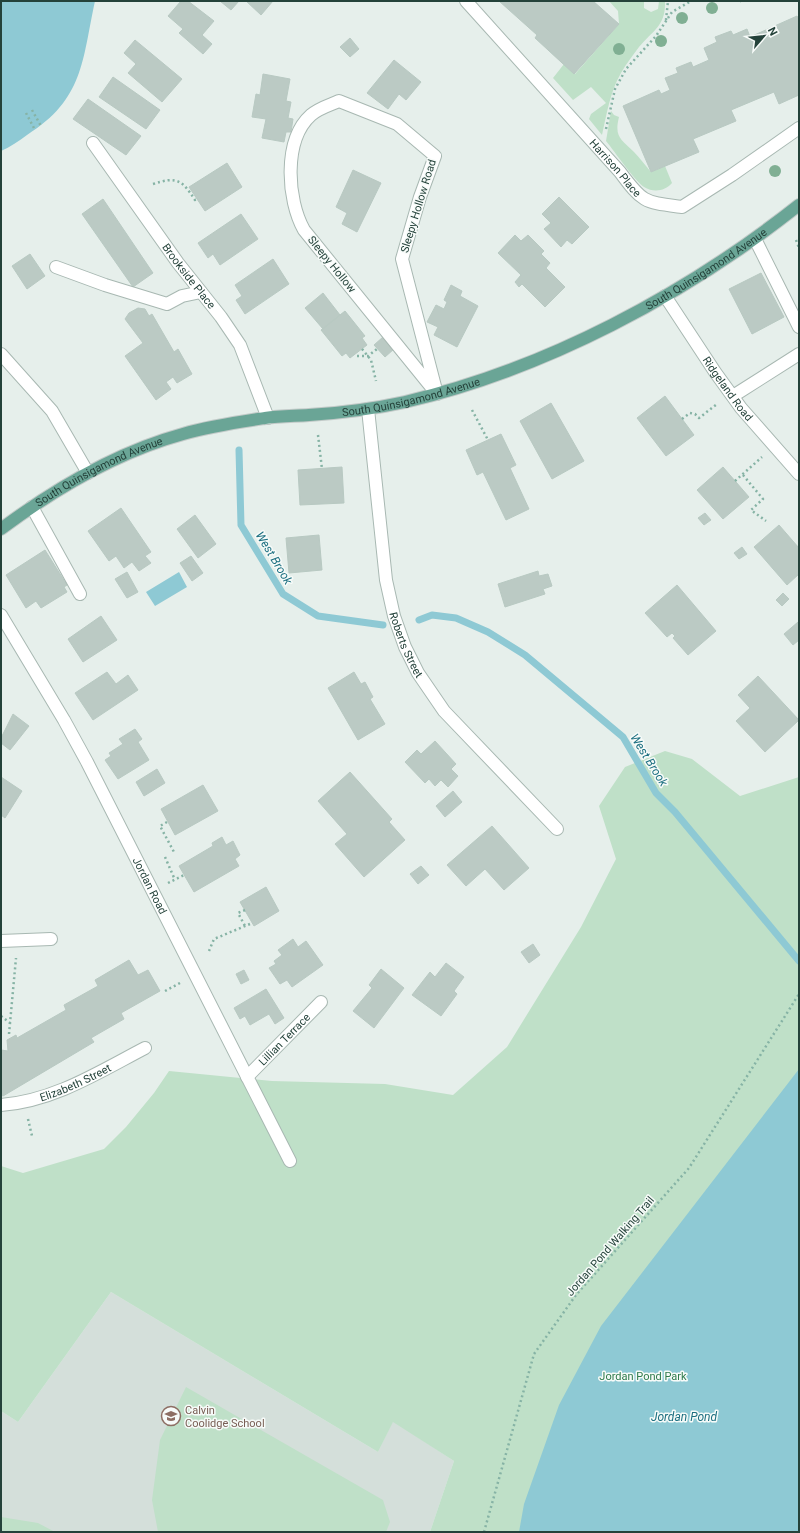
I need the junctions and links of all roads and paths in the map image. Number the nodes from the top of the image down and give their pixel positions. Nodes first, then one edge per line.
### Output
1 (466, 1) edge
2 (668, 1) edge
3 (691, 1) edge
4 (665, 21) junction
5 (32, 110) dead end
6 (26, 113) dead end
7 (311, 115) joint
8 (41, 126) dead end
9 (799, 128) edge
10 (35, 130) dead end
11 (93, 143) dead end
12 (601, 152) junction
13 (153, 184) dead end
14 (197, 199) dead end
15 (799, 206) edge
16 (755, 239) junction
17 (796, 240) dead end
18 (799, 248) edge
19 (56, 267) dead end
20 (201, 292) junction
21 (665, 296) junction
22 (799, 327) edge
23 (362, 349) dead end
24 (377, 349) dead end
25 (1, 354) edge
26 (799, 354) edge
27 (357, 356) dead end
28 (368, 356) junction
29 (376, 381) dead end
30 (437, 394) junction
31 (732, 396) junction
32 (718, 404) dead end
33 (368, 409) junction
34 (472, 410) dead end
35 (268, 418) junction
36 (682, 419) dead end
37 (318, 435) dead end
38 (488, 440) dead end
39 (762, 457) dead end
40 (322, 469) dead end
41 (88, 473) junction
42 (743, 474) junction
43 (799, 474) edge
44 (735, 481) dead end
45 (32, 507) junction
46 (766, 521) dead end
47 (1, 529) edge
48 (80, 594) dead end
49 (1, 615) edge
50 (168, 822) dead end
51 (557, 830) dead end
52 (174, 852) dead end
53 (165, 857) dead end
54 (184, 875) dead end
55 (175, 880) junction
56 (166, 885) dead end
57 (244, 910) dead end
58 (250, 924) dead end
59 (245, 926) junction
60 (51, 939) dead end
61 (17, 940) junction
62 (1, 941) edge
63 (209, 950) dead end
64 (799, 994) edge
65 (321, 1002) dead end
66 (1, 1016) edge
67 (11, 1023) junction
68 (9, 1034) dead end
69 (145, 1048) dead end
70 (247, 1078) junction
71 (1, 1105) edge
72 (290, 1161) dead end
73 (484, 1532) edge

1 - 12 street, Harrison Place
2 - 4 path
3 - 4 path
4 - 12 path
5 - 8 path
6 - 10 path
7 - 30 street, Sleepy Hollow
7 - 30 street, Sleepy Hollow Road
9 - 12 street, Harrison Place
11 - 20 street, Brookside Place
13 - 14 path
15 - 16 main road, South Quinsigamond Avenue
16 - 21 main road, South Quinsigamond Avenue
16 - 22 street
17 - 18 path
19 - 20 street
20 - 35 street, Brookside Place
21 - 30 main road, South Quinsigamond Avenue
21 - 31 street, Ridgeland Road
23 - 28 path
24 - 28 path
25 - 41 street
26 - 31 street
27 - 28 path
28 - 29 path
30 - 33 main road, South Quinsigamond Avenue
31 - 43 street, Ridgeland Road
32 - 36 path
33 - 35 main road, South Quinsigamond Avenue
33 - 51 street, Roberts Street
34 - 38 path
35 - 41 main road, South Quinsigamond Avenue
37 - 40 path
39 - 42 path
41 - 45 main road, South Quinsigamond Avenue
42 - 44 path
42 - 46 path
45 - 47 main road, South Quinsigamond Avenue
45 - 48 street
49 - 70 street, Jordan Road
50 - 52 path
53 - 55 path
54 - 55 path
55 - 56 path
57 - 59 path
58 - 59 path
59 - 63 path
60 - 61 street
61 - 62 street
61 - 67 path
64 - 73 path, Jordan Pond Walking Trail
65 - 70 street, Lillian Terrace
66 - 67 path
67 - 68 path
69 - 71 street, Elizabeth Street
70 - 72 street, Jordan Road

